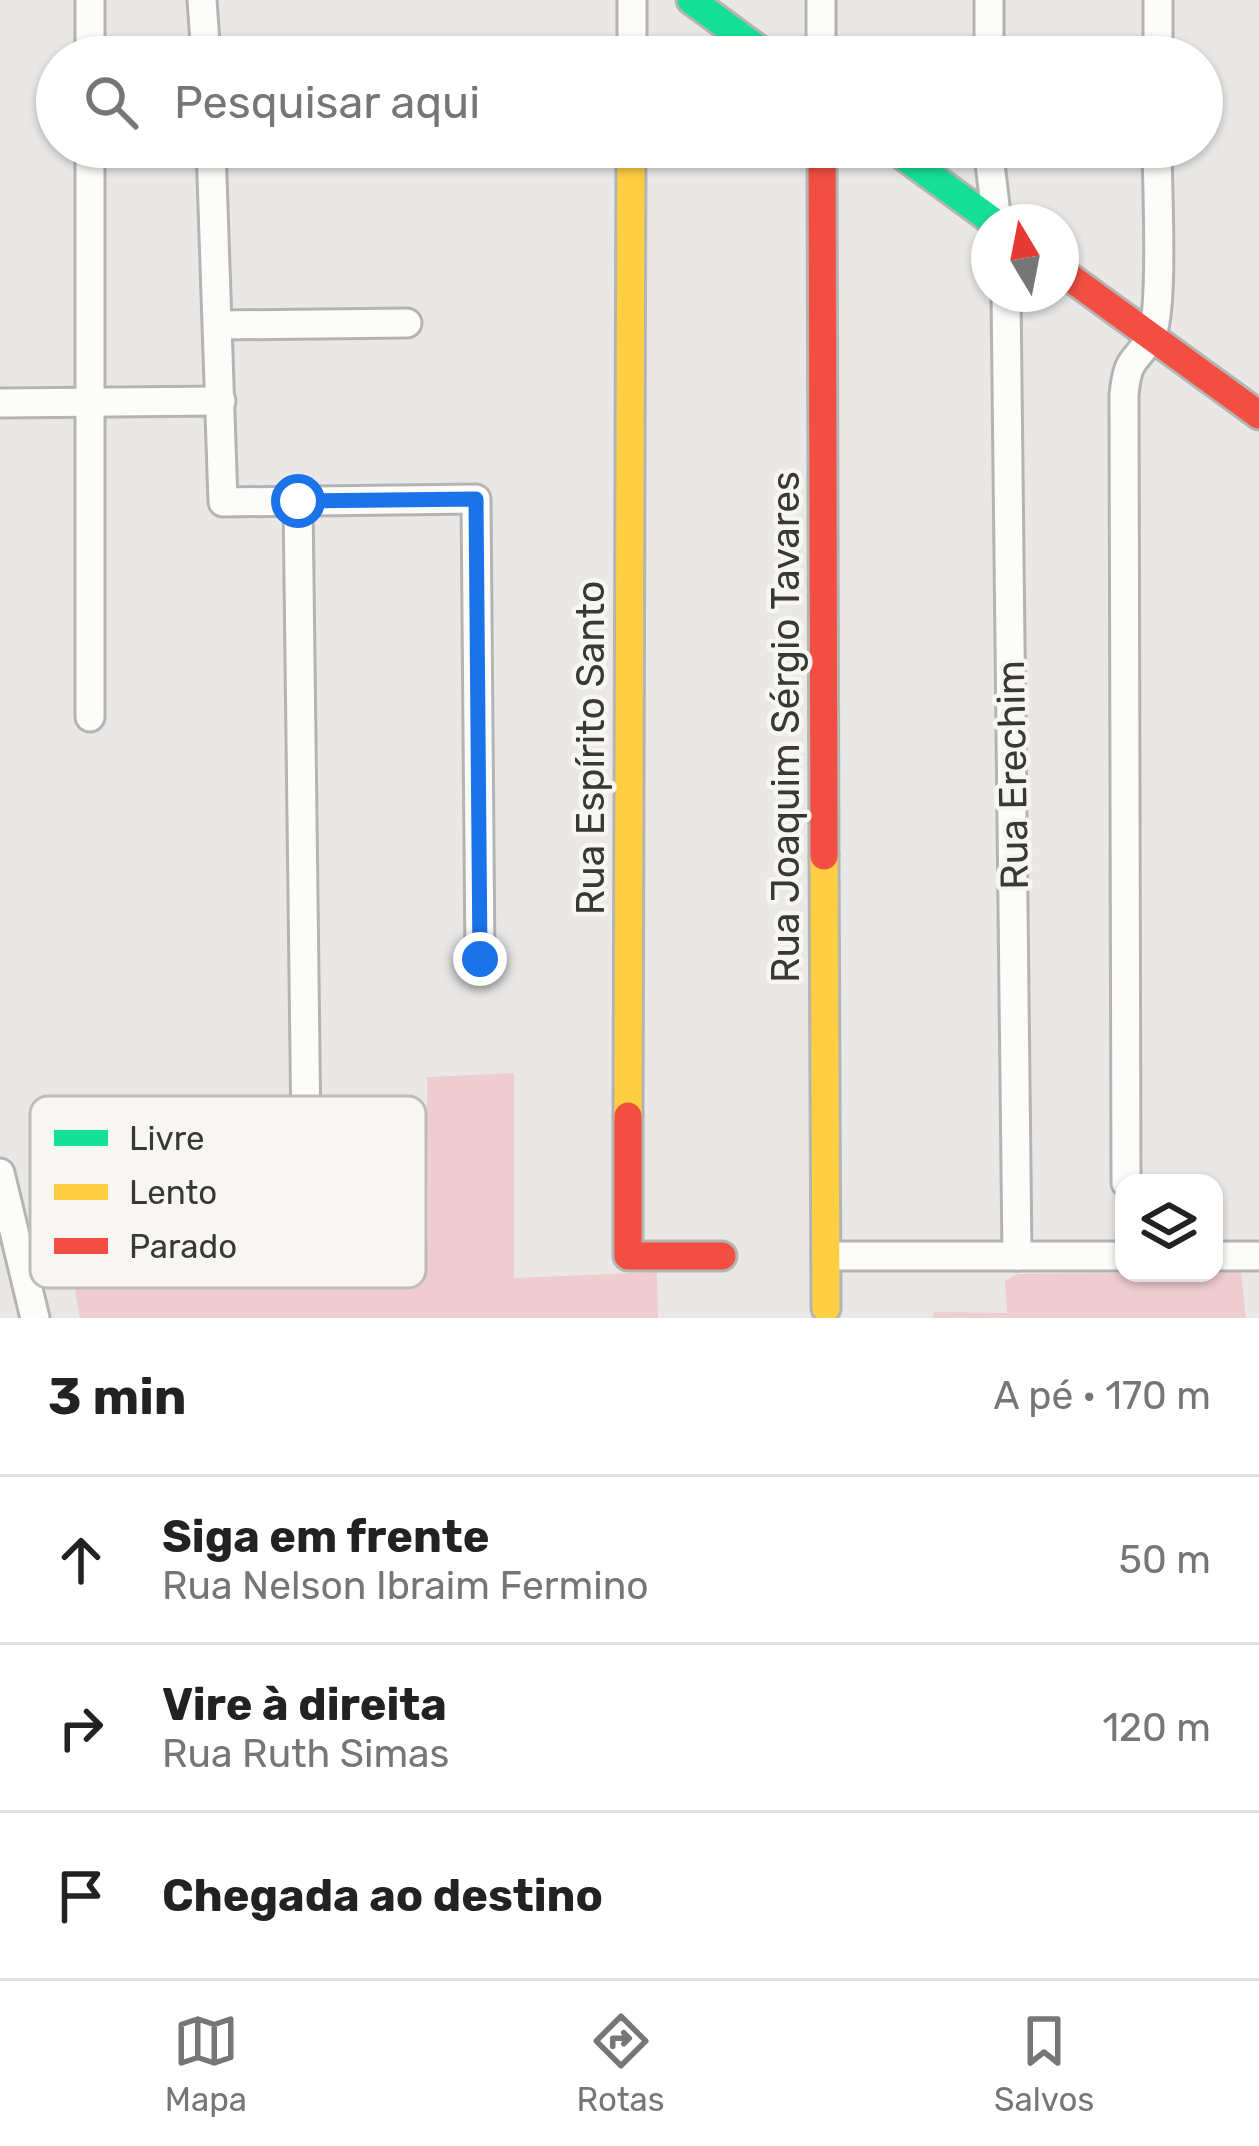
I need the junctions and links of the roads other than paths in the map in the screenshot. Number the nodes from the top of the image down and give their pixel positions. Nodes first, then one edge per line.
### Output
1 (90, 0) edge
2 (202, 0) edge
3 (632, 0) edge
4 (691, 0) edge
5 (821, 0) edge
6 (989, 0) edge
7 (1159, 0) edge
8 (90, 36) edge
9 (205, 36) edge
10 (632, 36) edge
11 (740, 36) edge
12 (821, 36) edge
13 (988, 36) edge
14 (1158, 36) edge
15 (90, 168) edge
16 (212, 168) edge
17 (631, 168) edge
18 (821, 168) edge
19 (920, 168) edge
20 (990, 168) edge
21 (1156, 168) edge
22 (971, 204) edge
23 (994, 204) edge
24 (1079, 284) edge
25 (1006, 312) edge
26 (407, 322) dead end
27 (219, 325) junction
28 (1151, 337) junction
29 (221, 401) junction
30 (90, 402) junction
31 (0, 403) edge
32 (1259, 415) edge
33 (298, 501) junction
34 (90, 717) dead end
35 (480, 959) dead end
36 (306, 1096) edge
37 (0, 1173) edge
38 (1126, 1174) edge
39 (722, 1256) dead end
40 (826, 1256) junction
41 (1017, 1256) junction
42 (1115, 1256) edge
43 (1223, 1256) edge
44 (1259, 1256) edge
45 (826, 1307) dead end
46 (35, 1318) edge

1 - 8 street
2 - 9 street
3 - 10 street
4 - 11 street
5 - 12 street
6 - 13 street
7 - 14 street
15 - 30 street
16 - 27 street
17 - 39 street, Rua Espírito Santo
18 - 40 street, Rua Joaquim Sérgio Tavares
19 - 22 street
20 - 23 street
21 - 28 street
24 - 28 street
25 - 41 street, Rua Erechim
26 - 27 street
27 - 29 street
28 - 32 street
28 - 38 street
29 - 30 street
29 - 33 street
30 - 31 street
30 - 34 street
33 - 35 street
33 - 36 street
37 - 46 street
40 - 41 street
40 - 45 street, Rua Joaquim Sérgio Tavares
41 - 42 street
43 - 44 street

